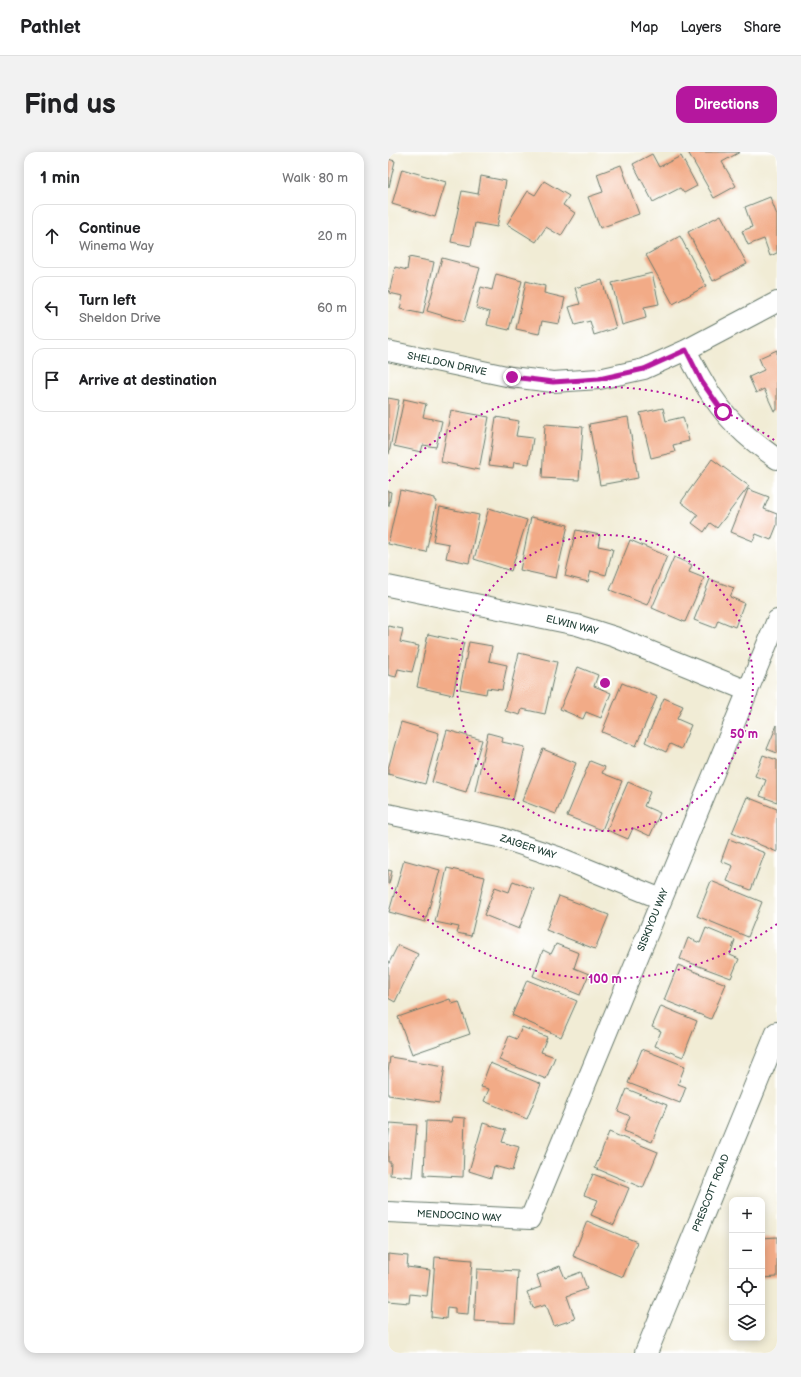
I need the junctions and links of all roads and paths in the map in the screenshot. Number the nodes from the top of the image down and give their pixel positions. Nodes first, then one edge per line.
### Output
1 (777, 302) edge
2 (686, 350) junction
3 (388, 351) edge
4 (777, 459) edge
5 (388, 586) edge
6 (777, 620) edge
7 (748, 691) junction
8 (388, 814) edge
9 (662, 898) junction
10 (777, 1033) edge
11 (388, 1212) edge
12 (530, 1219) joint
13 (646, 1353) edge

1 - 2 street, SHELDON DRIVE
2 - 3 street, SHELDON DRIVE
2 - 4 street
5 - 7 street, ELWIN WAY
6 - 7 street, SISKIYOU WAY
7 - 9 street, SISKIYOU WAY
8 - 9 street, ZAIGER WAY
9 - 12 street, SISKIYOU WAY
10 - 13 main road, PRESCOTT ROAD
11 - 12 street, MENDOCINO WAY

